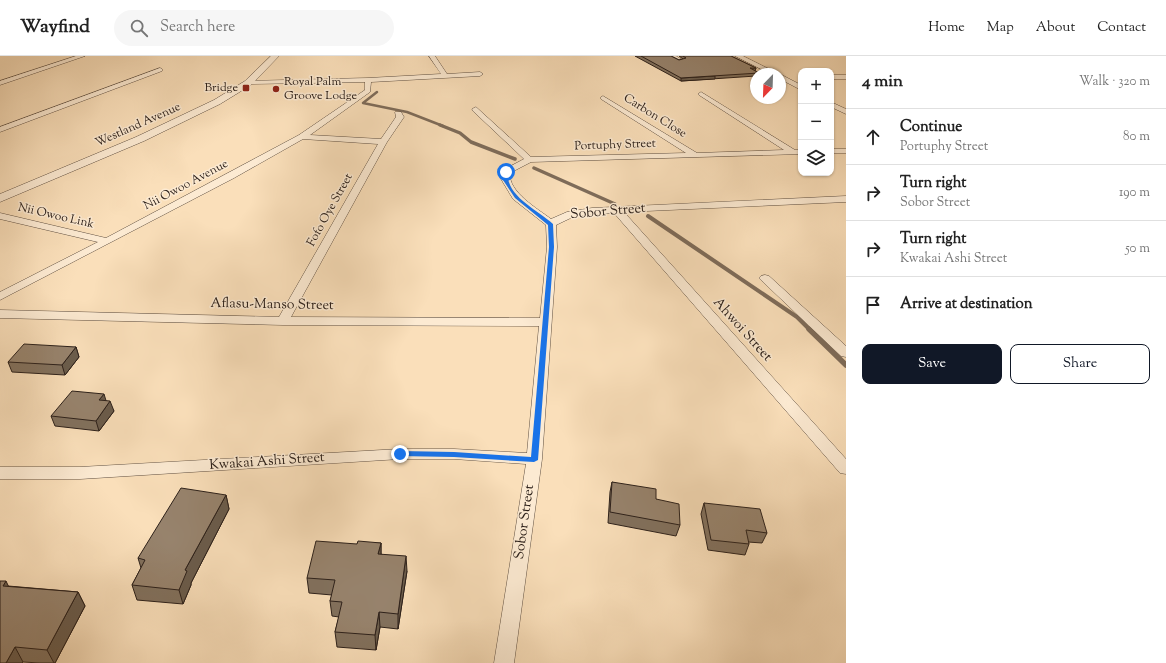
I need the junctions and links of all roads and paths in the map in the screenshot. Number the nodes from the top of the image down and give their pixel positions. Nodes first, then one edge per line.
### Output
1 (63, 56) edge
2 (80, 56) edge
3 (275, 56) edge
4 (432, 56) edge
5 (672, 56) edge
6 (738, 56) edge
7 (682, 61) edge
8 (763, 68) edge
9 (160, 70) dead end
10 (480, 74) dead end
11 (445, 76) junction
12 (786, 76) edge
13 (795, 77) dead end
14 (834, 77) edge
15 (846, 77) edge
16 (368, 80) junction
17 (786, 80) edge
18 (249, 82) junction
19 (0, 83) edge
20 (798, 86) edge
21 (701, 94) dead end
22 (603, 98) dead end
23 (834, 106) edge
24 (476, 109) dead end
25 (846, 112) edge
26 (398, 114) dead end
27 (0, 130) edge
28 (302, 137) junction
29 (383, 142) junction
30 (834, 151) edge
31 (846, 151) edge
32 (797, 152) edge
33 (695, 155) junction
34 (529, 160) junction
35 (0, 198) edge
36 (845, 200) edge
37 (617, 210) junction
38 (0, 216) edge
39 (550, 224) junction
40 (107, 241) junction
41 (765, 278) dead end
42 (0, 297) edge
43 (0, 314) edge
44 (283, 321) junction
45 (544, 322) junction
46 (846, 353) edge
47 (534, 460) junction
48 (846, 470) edge
49 (0, 473) edge
50 (504, 663) edge

1 - 2 street
2 - 19 street
3 - 18 street, Westland Avenue
4 - 11 street
5 - 7 street
6 - 8 street
9 - 27 street
10 - 11 street
11 - 16 street
12 - 13 street
14 - 15 street
16 - 18 street
16 - 28 street, Nii Owoo Avenue
17 - 20 street
18 - 35 street, Westland Avenue
21 - 32 street
22 - 33 street, Carbon Close
23 - 25 street
24 - 34 street
26 - 29 street, Fofo Oye Street
28 - 29 street
28 - 40 street, Nii Owoo Avenue
29 - 44 street, Fofo Oye Street
30 - 31 street
32 - 33 street, Portuphy Street
33 - 34 street, Portuphy Street
34 - 39 street, Portuphy Street
36 - 37 street, Sobor Street
37 - 39 street, Sobor Street
37 - 48 street, Ahwoi Street
38 - 40 street, Nii Owoo Link
39 - 45 street, Sobor Street
40 - 42 street, Nii Owoo Avenue
41 - 46 street
43 - 44 street, Aflasu-Manso Street
44 - 45 street, Aflasu-Manso Street
45 - 47 street, Sobor Street
47 - 49 street, Kwakai Ashi Street
47 - 50 street, Sobor Street

